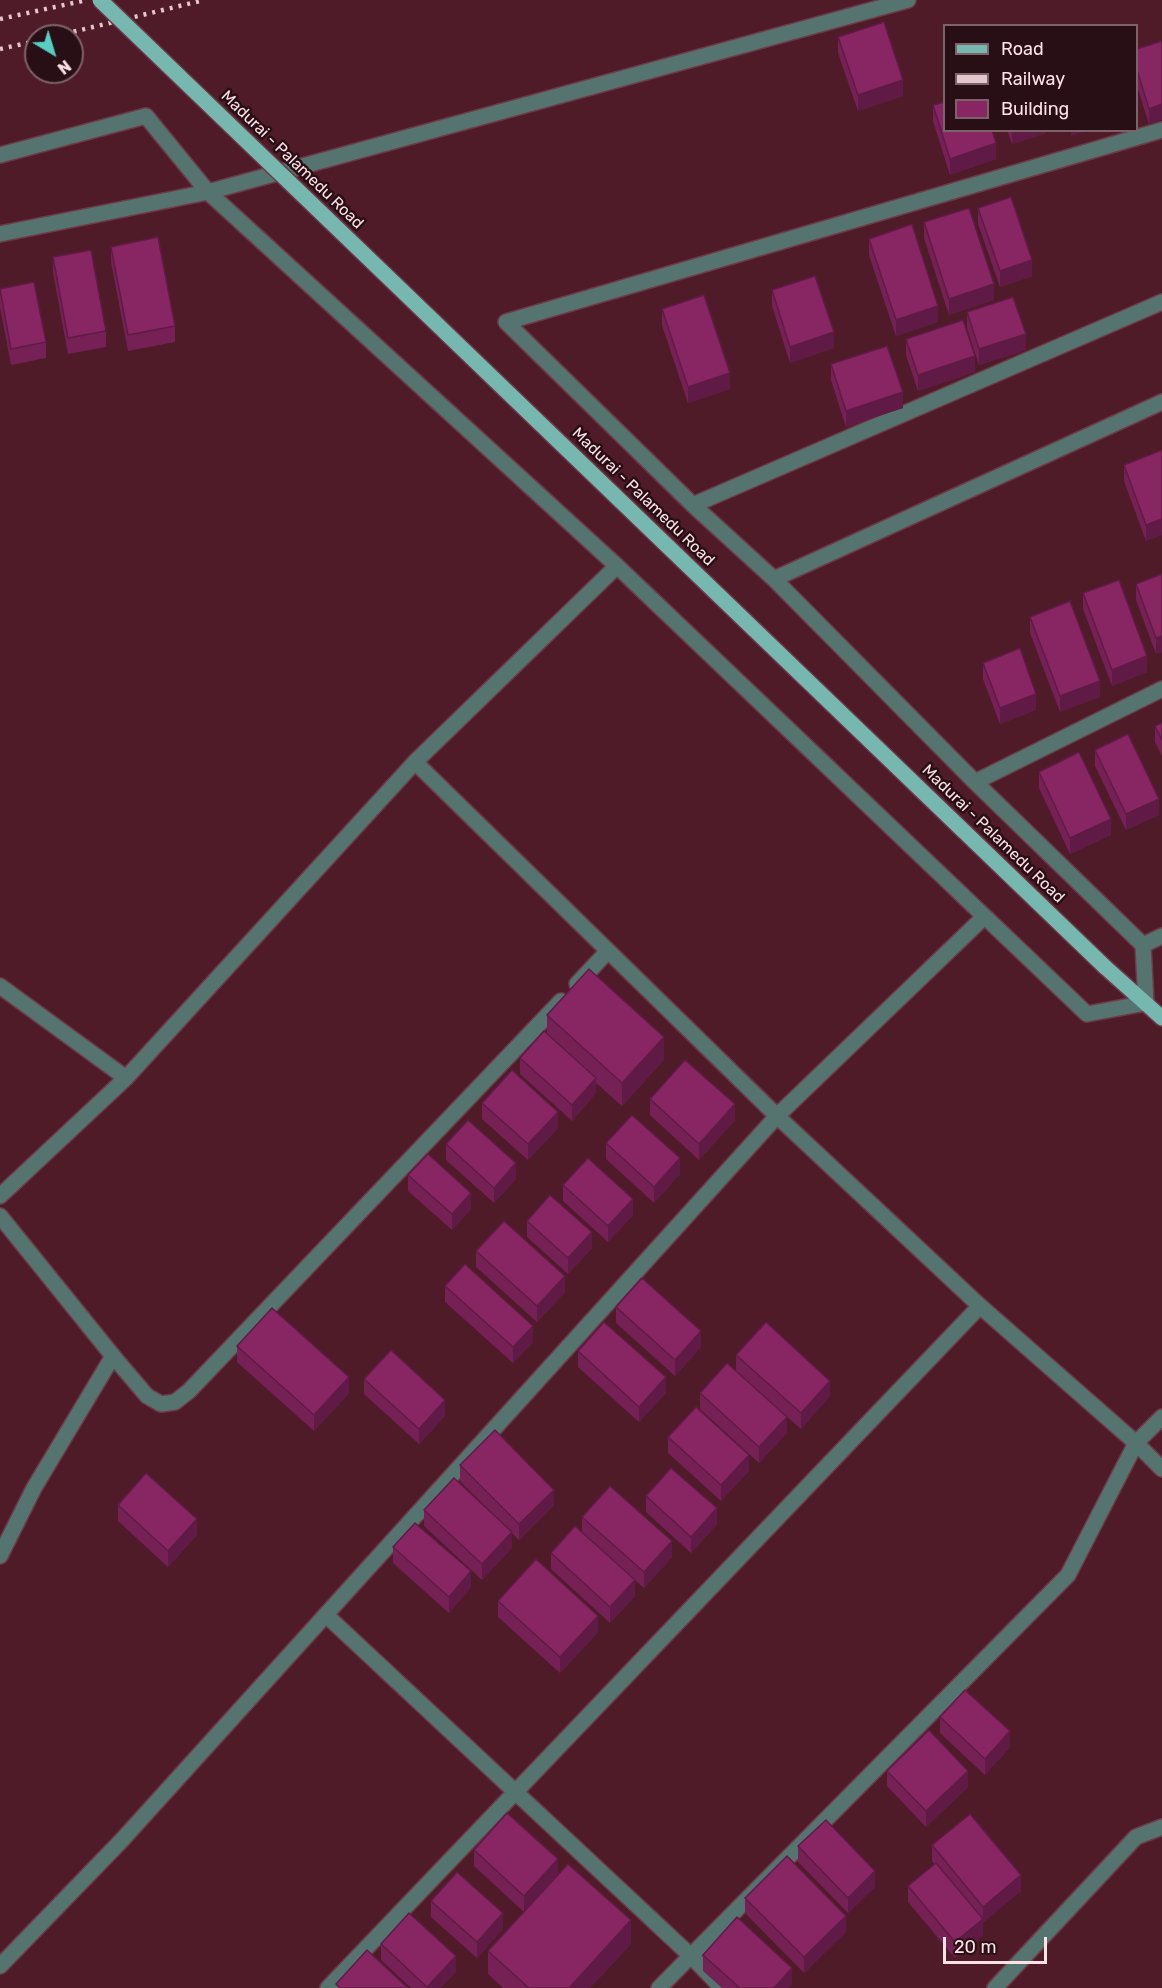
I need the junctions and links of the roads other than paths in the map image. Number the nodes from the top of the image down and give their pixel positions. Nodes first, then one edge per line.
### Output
1 (100, 0) edge
2 (908, 0) edge
3 (1162, 130) edge
4 (0, 155) edge
5 (207, 192) junction
6 (0, 234) edge
7 (1162, 302) edge
8 (1162, 402) edge
9 (693, 505) junction
10 (617, 566) junction
11 (774, 579) junction
12 (1162, 689) edge
13 (415, 762) junction
14 (975, 782) junction
15 (984, 917) junction
16 (1162, 936) edge
17 (1143, 945) junction
18 (608, 951) junction
19 (0, 986) edge
20 (1146, 1003) junction
21 (1162, 1018) edge
22 (126, 1078) junction
23 (777, 1116) junction
24 (0, 1196) edge
25 (0, 1216) edge
26 (980, 1306) junction
27 (113, 1356) junction
28 (1162, 1417) edge
29 (1136, 1443) junction
30 (1162, 1469) edge
31 (0, 1556) edge
32 (326, 1615) junction
33 (515, 1792) junction
34 (1162, 1827) edge
35 (691, 1956) junction
36 (0, 1966) edge
37 (328, 1988) edge
38 (659, 1988) edge
39 (722, 1988) edge
40 (995, 1988) edge

1 - 20 main road, Madurai - Palamedu Road, bridge
2 - 5 street
3 - 9 street
4 - 5 street
5 - 6 street
5 - 10 street
7 - 9 street
8 - 11 street
9 - 11 street
10 - 13 street
10 - 15 street
11 - 14 street
12 - 14 street
13 - 18 street
13 - 22 street
14 - 17 street
15 - 20 street
15 - 23 street
16 - 17 street
17 - 20 street
18 - 23 street
18 - 27 street
19 - 22 street
20 - 21 main road, Madurai - Palamedu Road
22 - 24 street
23 - 26 street
23 - 32 street
25 - 27 street
26 - 29 street
26 - 33 street
27 - 31 street
28 - 29 street
29 - 30 street
29 - 35 street
32 - 33 street
32 - 36 street
33 - 35 street
33 - 37 street
34 - 40 street
35 - 38 street
35 - 39 street

